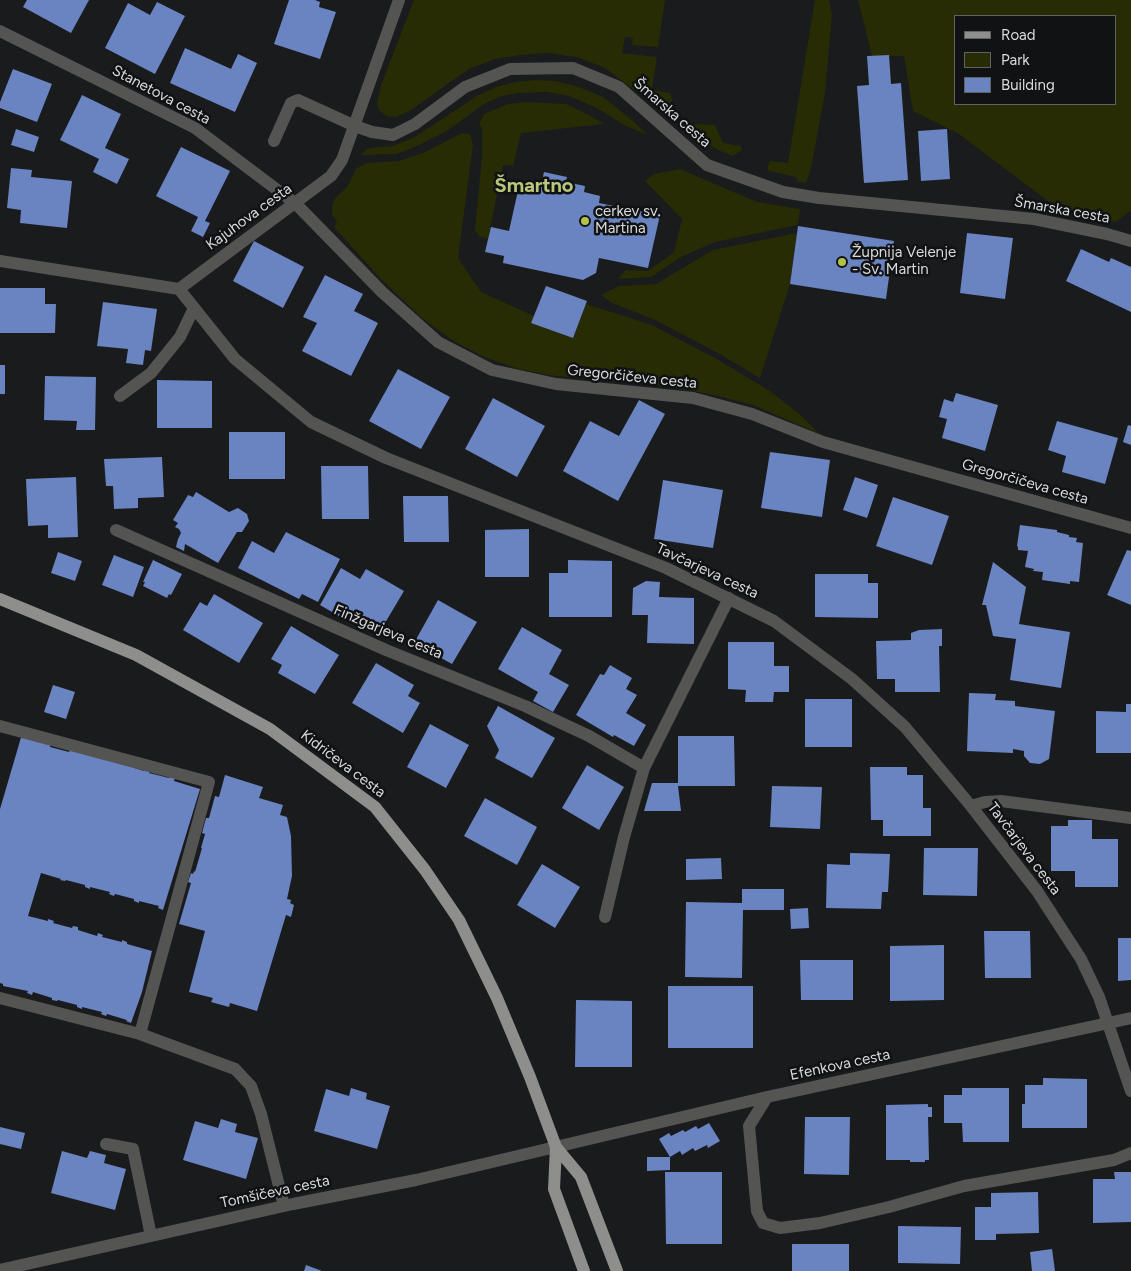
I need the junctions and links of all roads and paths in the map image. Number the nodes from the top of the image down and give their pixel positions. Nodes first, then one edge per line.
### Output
1 (399, 0) edge
2 (0, 31) edge
3 (355, 126) junction
4 (274, 141) dead end
5 (296, 204) junction
6 (1131, 241) edge
7 (0, 261) edge
8 (179, 289) junction
9 (194, 308) junction
10 (120, 396) dead end
11 (1131, 528) edge
12 (116, 530) dead end
13 (729, 598) junction
14 (0, 599) edge
15 (0, 726) edge
16 (644, 768) junction
17 (971, 806) junction
18 (1131, 818) edge
19 (605, 918) dead end
20 (0, 998) edge
21 (1131, 1018) edge
22 (1107, 1022) junction
23 (140, 1034) junction
24 (1131, 1090) edge
25 (767, 1097) junction
26 (106, 1144) dead end
27 (556, 1147) junction
28 (1131, 1153) edge
29 (284, 1206) junction
30 (151, 1236) junction
31 (0, 1270) edge
32 (584, 1271) edge
33 (616, 1271) edge

1 - 3 street, Kajuhova cesta
2 - 5 street, Stanetova cesta
3 - 4 street, Šmarska cesta
3 - 5 street, Kajuhova cesta
3 - 6 street, Šmarska cesta
5 - 8 street, Kajuhova cesta
5 - 11 street, Gregorčičeva cesta
7 - 8 street
8 - 9 street, Tavčarjeva cesta
9 - 10 street
9 - 13 street, Tavčarjeva cesta
12 - 16 street, Finžgarjeva cesta
13 - 16 street
13 - 17 street, Tavčarjeva cesta
14 - 27 main road, Kidričeva cesta
15 - 23 street
16 - 19 street
17 - 18 street
17 - 22 street, Tavčarjeva cesta
20 - 23 street
21 - 22 street, Efenkova cesta
22 - 24 street, Tavčarjeva cesta
22 - 25 street, Efenkova cesta
23 - 29 street
25 - 27 street, Efenkova cesta
25 - 28 street
26 - 30 street
27 - 29 street, Tomšičeva cesta
27 - 32 main road, Kidričeva cesta
27 - 33 main road, Kidričeva cesta
29 - 30 street, Tomšičeva cesta
30 - 31 street, Tomšičeva cesta

